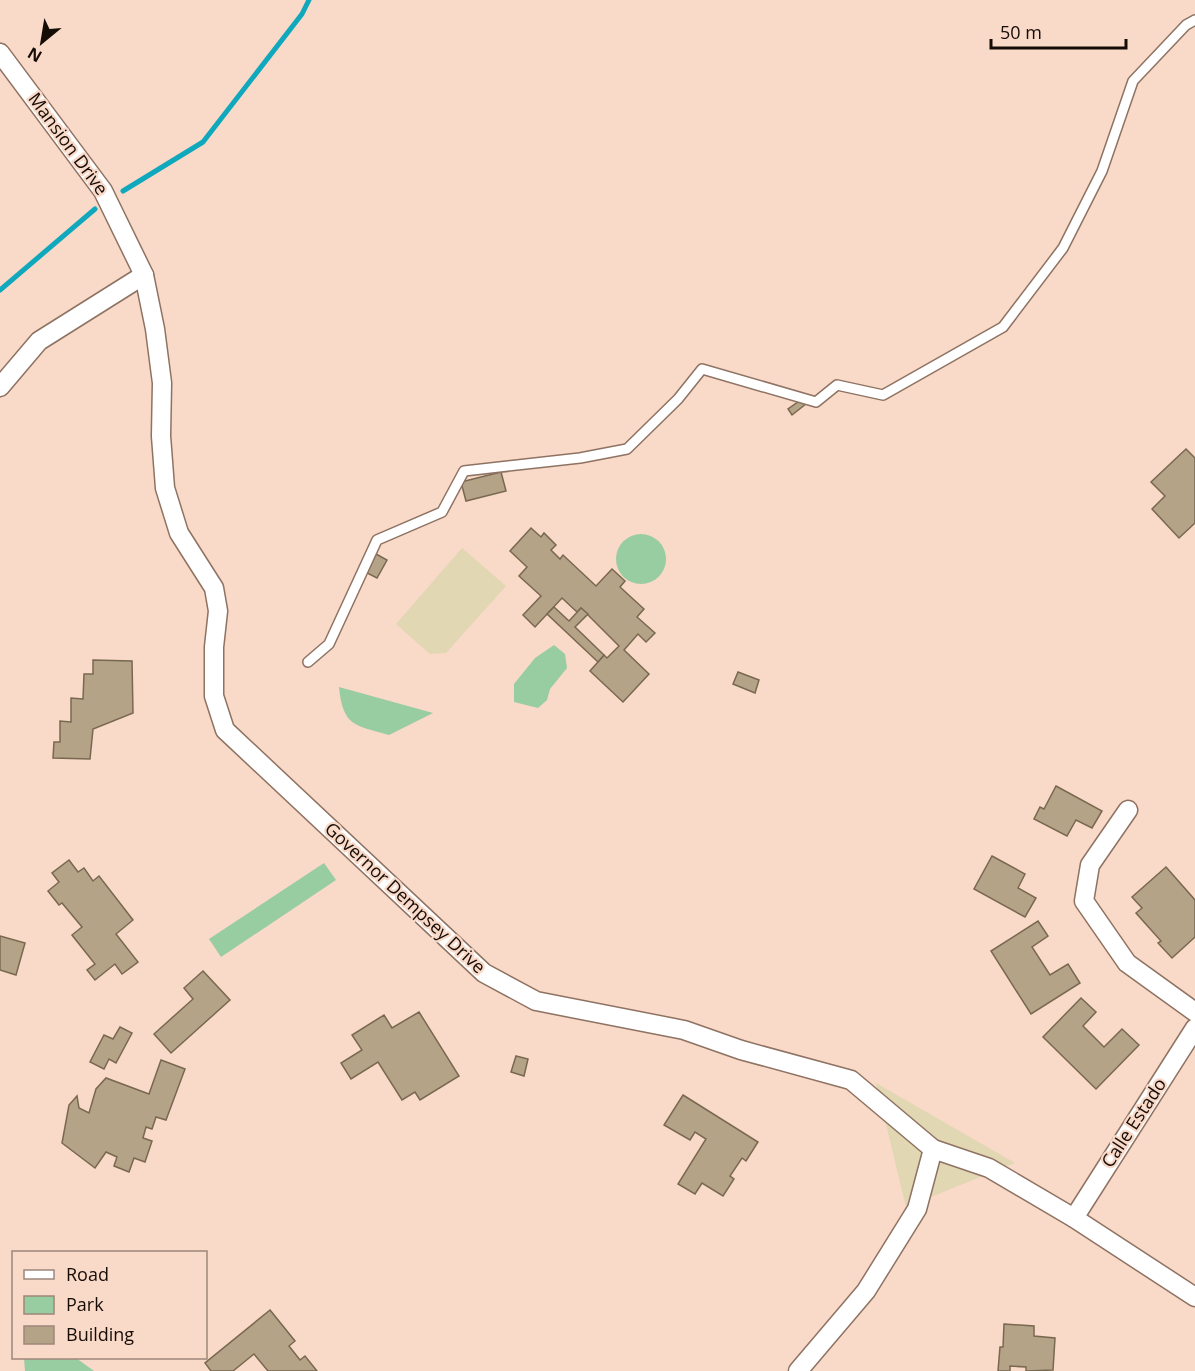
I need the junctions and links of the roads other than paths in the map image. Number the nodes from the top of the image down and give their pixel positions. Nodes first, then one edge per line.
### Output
1 (1195, 20) edge
2 (0, 52) edge
3 (144, 275) junction
4 (0, 387) edge
5 (165, 488) joint
6 (308, 662) dead end
7 (1128, 810) dead end
8 (1195, 1012) edge
9 (1195, 1028) edge
10 (933, 1149) junction
11 (1074, 1218) junction
12 (1195, 1297) edge
13 (798, 1371) edge

1 - 6 lane
2 - 3 street, Mansion Drive
3 - 4 street
3 - 5 street, Mansion Drive
5 - 10 street, Governor Dempsey Drive
7 - 8 street
9 - 11 street, Calle Estado
10 - 11 street
10 - 13 street
11 - 12 street

